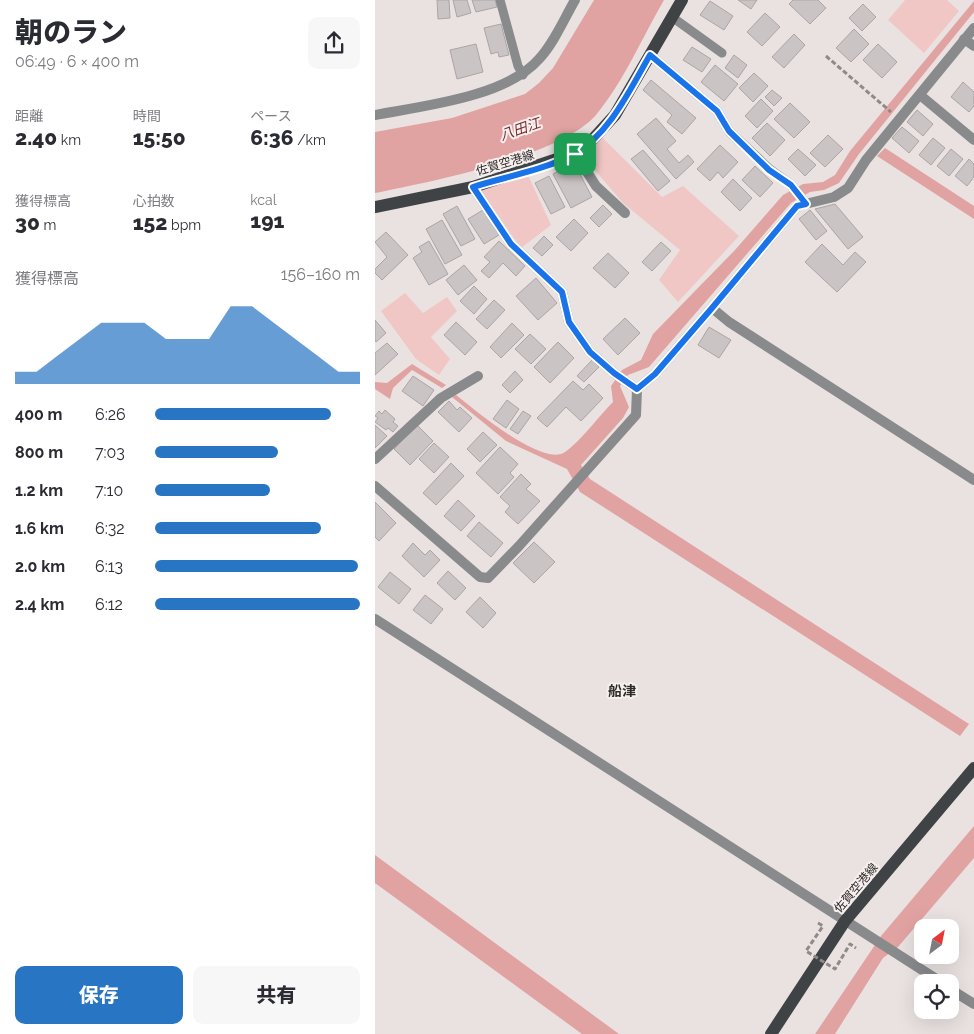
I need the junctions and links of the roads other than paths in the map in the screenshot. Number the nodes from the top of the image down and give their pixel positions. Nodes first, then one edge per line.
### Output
1 (500, 0) edge
2 (575, 0) edge
3 (682, 0) edge
4 (672, 17) junction
5 (974, 28) edge
6 (964, 39) junction
7 (974, 46) edge
8 (722, 53) dead end
9 (650, 55) junction
10 (523, 75) junction
11 (920, 95) junction
12 (375, 115) edge
13 (974, 140) edge
14 (575, 154) junction
15 (473, 187) junction
16 (806, 204) junction
17 (375, 207) edge
18 (625, 213) dead end
19 (712, 308) junction
20 (478, 376) dead end
21 (637, 389) junction
22 (375, 459) edge
23 (974, 480) edge
24 (375, 486) edge
25 (375, 619) edge
26 (974, 768) edge
27 (845, 921) junction
28 (928, 974) edge
29 (959, 994) edge
30 (974, 1004) edge
31 (771, 1034) edge

1 - 10 lane
2 - 10 street
3 - 4 main road, 佐賀空港線
4 - 8 lane
4 - 9 main road, 佐賀空港線
5 - 6 street
6 - 7 street
6 - 11 street
9 - 14 main road, 佐賀空港線
9 - 16 street
10 - 12 street
11 - 13 street
11 - 16 street
14 - 15 main road, 佐賀空港線
14 - 18 street
15 - 17 main road, 佐賀空港線
15 - 21 street
16 - 19 street
19 - 21 street
19 - 23 street
20 - 22 street
21 - 24 street
25 - 27 street
26 - 27 main road, 佐賀空港線
27 - 28 street
27 - 31 main road, 佐賀空港線
29 - 30 street

